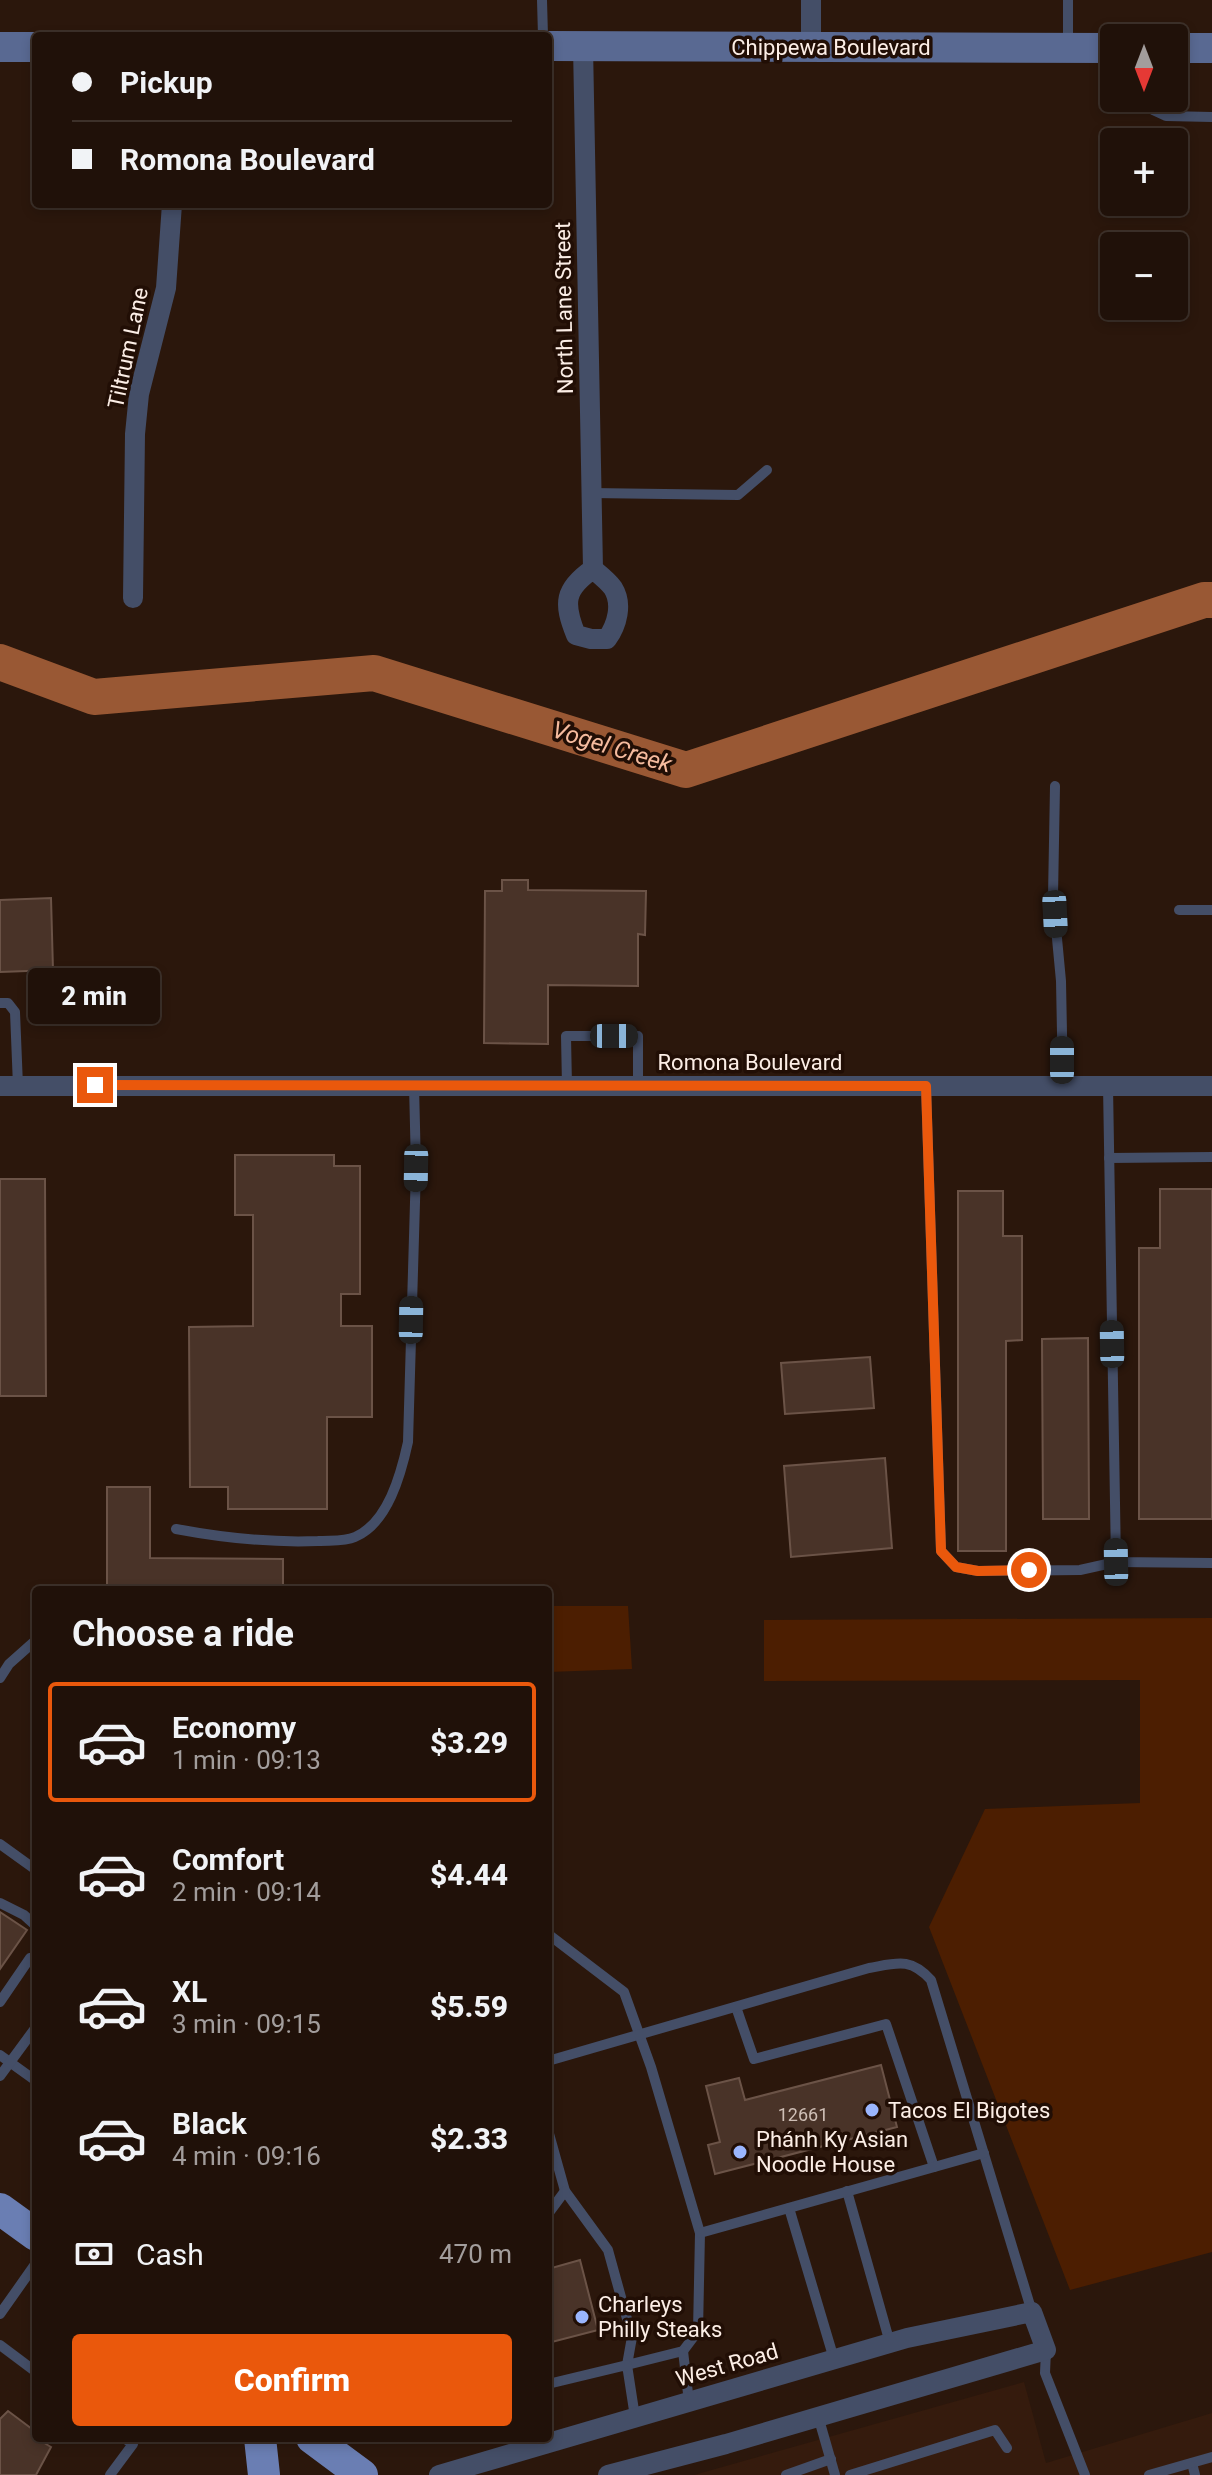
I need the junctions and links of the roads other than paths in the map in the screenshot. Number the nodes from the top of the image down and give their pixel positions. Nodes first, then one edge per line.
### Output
1 (542, 0) edge
2 (811, 0) edge
3 (1068, 0) edge
4 (543, 32) edge
5 (552, 46) edge
6 (583, 46) junction
7 (0, 47) edge
8 (32, 47) edge
9 (811, 48) junction
10 (1068, 48) junction
11 (1100, 48) edge
12 (1188, 48) edge
13 (1212, 48) edge
14 (1157, 112) edge
15 (1212, 117) edge
16 (172, 208) edge
17 (767, 470) dead end
18 (591, 493) junction
19 (593, 569) dead end
20 (133, 598) dead end
21 (1055, 786) dead end
22 (1179, 910) dead end
23 (1212, 910) edge
24 (0, 1003) edge
25 (414, 1085) junction
26 (9, 1086) edge
27 (567, 1086) junction
28 (638, 1086) junction
29 (926, 1086) junction
30 (1063, 1086) junction
31 (1108, 1086) junction
32 (1212, 1086) edge
33 (1212, 1157) edge
34 (1109, 1158) junction
35 (176, 1529) dead end
36 (1116, 1562) junction
37 (1212, 1563) edge
38 (32, 1644) edge
39 (1, 1673) edge
40 (0, 1844) edge
41 (32, 1867) edge
42 (0, 1903) edge
43 (32, 1922) edge
44 (552, 1937) edge
45 (32, 1960) edge
46 (0, 2002) edge
47 (736, 2007) junction
48 (32, 2032) edge
49 (638, 2035) junction
50 (0, 2055) edge
51 (552, 2060) edge
52 (10, 2062) junction
53 (0, 2076) edge
54 (32, 2078) edge
55 (552, 2144) edge
56 (984, 2153) junction
57 (934, 2167) junction
58 (565, 2191) junction
59 (847, 2191) junction
60 (552, 2206) edge
61 (789, 2208) junction
62 (0, 2209) edge
63 (32, 2232) edge
64 (700, 2233) junction
65 (32, 2269) edge
66 (1032, 2312) junction
67 (0, 2314) edge
68 (890, 2343) junction
69 (0, 2345) edge
70 (1046, 2350) junction
71 (683, 2351) junction
72 (834, 2359) junction
73 (627, 2365) junction
74 (32, 2369) edge
75 (552, 2383) edge
76 (689, 2402) junction
77 (818, 2416) junction
78 (635, 2417) junction
79 (130, 2442) edge
80 (260, 2442) edge
81 (317, 2442) edge
82 (551, 2442) edge
83 (552, 2442) edge
84 (1007, 2448) dead end
85 (1212, 2457) edge
86 (831, 2459) junction
87 (1192, 2463) junction
88 (110, 2475) edge
89 (264, 2475) edge
90 (362, 2475) edge
91 (439, 2475) edge
92 (608, 2475) edge
93 (786, 2475) edge
94 (835, 2475) edge
95 (850, 2475) edge
96 (1085, 2475) edge
97 (1149, 2475) edge
98 (1195, 2475) edge

1 - 4 lane
2 - 9 street
3 - 10 lane
5 - 6 street, Chippewa Boulevard
6 - 9 street, Chippewa Boulevard
6 - 18 street, North Lane Street
7 - 8 street
9 - 10 street, Chippewa Boulevard
10 - 11 street, Chippewa Boulevard
12 - 13 street
14 - 15 lane
16 - 20 street, Tiltrum Lane
17 - 18 lane
18 - 19 street, North Lane Street
21 - 30 lane
22 - 23 lane
24 - 26 lane
25 - 26 street, Romona Boulevard
25 - 27 street, Romona Boulevard
25 - 35 lane
27 - 28 street, Romona Boulevard
27 - 28 lane
28 - 29 street, Romona Boulevard
29 - 30 street, Romona Boulevard
29 - 36 lane
30 - 31 street, Romona Boulevard
31 - 32 street, Romona Boulevard
31 - 34 lane
33 - 34 lane
34 - 36 lane
36 - 37 lane
38 - 39 lane
40 - 41 lane
42 - 43 lane
44 - 49 lane
45 - 46 lane
47 - 49 lane
47 - 56 lane
47 - 57 lane
48 - 52 lane
49 - 51 lane
49 - 64 lane
50 - 52 lane
52 - 53 lane
52 - 54 lane
55 - 58 lane
56 - 57 lane
56 - 66 lane
57 - 59 lane
58 - 60 lane
58 - 73 lane
59 - 61 lane
59 - 68 lane
61 - 64 lane
61 - 72 lane
62 - 63 main road
64 - 71 lane
65 - 67 lane
66 - 68 street, West Road
66 - 70 street
68 - 72 street, West Road
69 - 74 lane
70 - 77 street
70 - 96 lane
71 - 73 lane
71 - 76 lane
72 - 76 street, West Road
73 - 75 lane
73 - 78 lane
76 - 78 street, West Road
77 - 86 lane
77 - 92 street
78 - 83 street, West Road
79 - 88 lane
80 - 89 main road
81 - 90 main road
82 - 91 street, West Road
84 - 95 lane
85 - 87 lane
86 - 93 lane
86 - 94 lane
87 - 97 lane
87 - 98 lane

